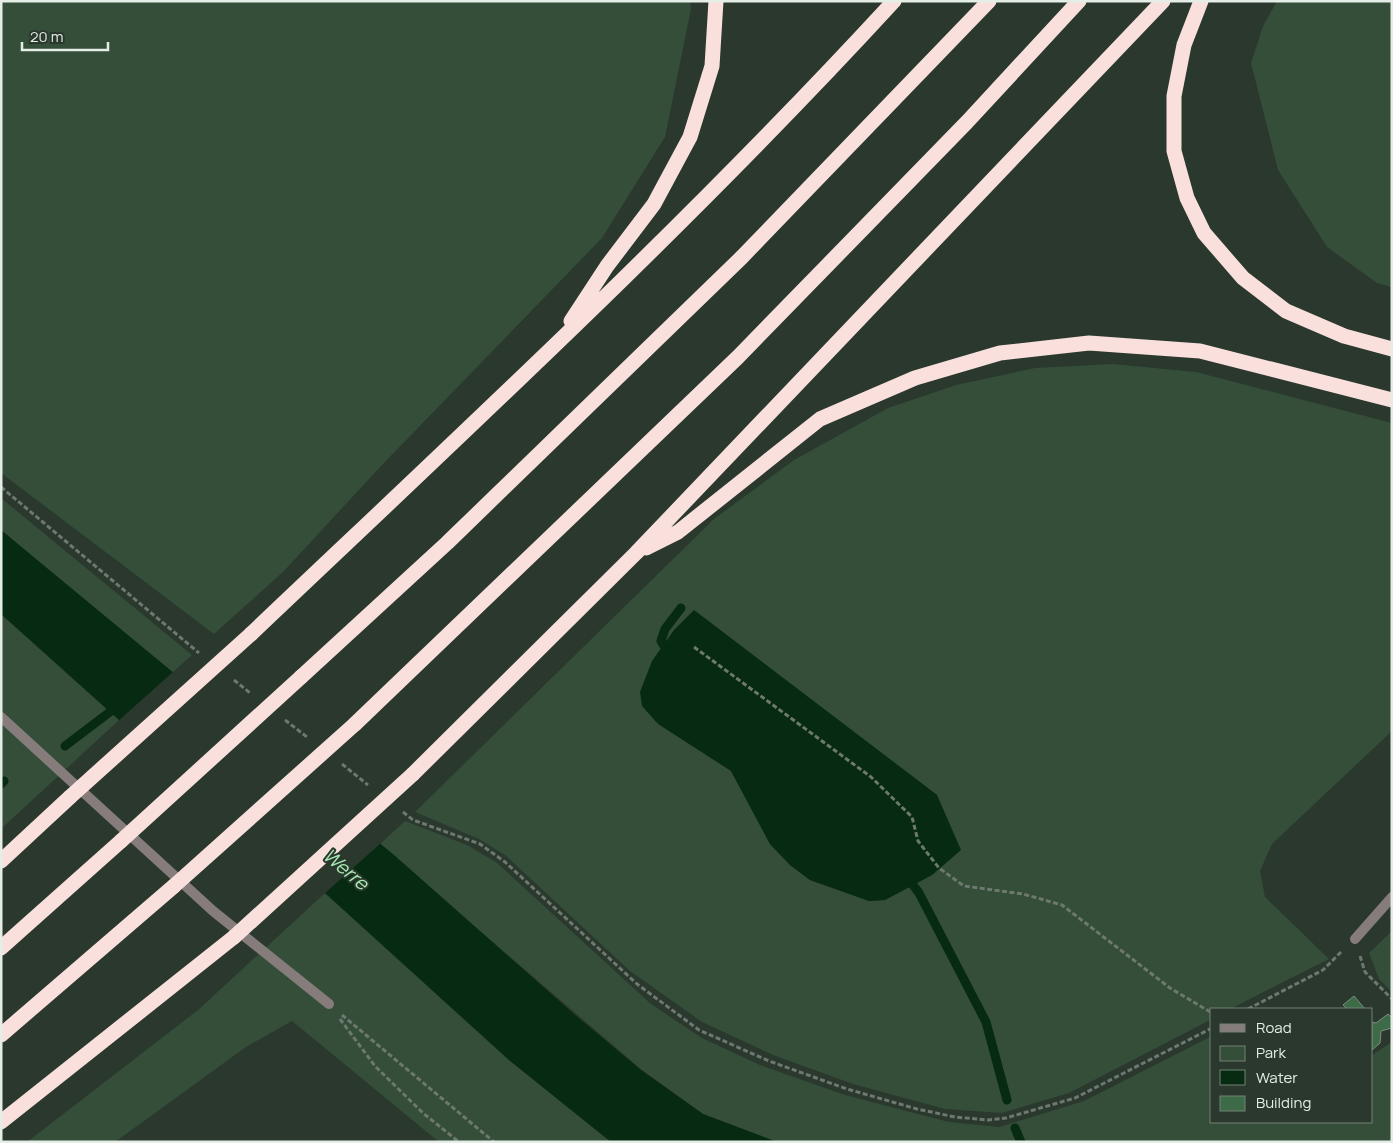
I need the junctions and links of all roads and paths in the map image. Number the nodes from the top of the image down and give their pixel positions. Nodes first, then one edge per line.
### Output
1 (716, 1) edge
2 (894, 1) edge
3 (989, 1) edge
4 (1079, 1) edge
5 (1163, 1) edge
6 (1201, 1) edge
7 (556, 345) junction
8 (1392, 349) edge
9 (1392, 400) edge
10 (1, 487) edge
11 (636, 553) junction
12 (694, 647) dead end
13 (202, 656) dead end
14 (226, 674) dead end
15 (257, 698) dead end
16 (280, 716) dead end
17 (1, 717) edge
18 (312, 741) dead end
19 (335, 759) dead end
20 (374, 790) dead end
21 (397, 808) dead end
22 (1, 861) edge
23 (1392, 897) edge
24 (1354, 939) junction
25 (1, 948) edge
26 (1392, 999) edge
27 (328, 1004) junction
28 (1250, 1008) edge
29 (1210, 1012) edge
30 (1210, 1029) edge
31 (1, 1035) edge
32 (1, 1122) edge
33 (459, 1142) edge
34 (494, 1142) edge

1 - 7 highway
2 - 7 highway
3 - 25 highway, bridge
4 - 31 highway, bridge
5 - 11 highway
6 - 8 highway
7 - 22 highway, bridge
9 - 11 highway
10 - 13 path
11 - 32 highway, bridge
12 - 29 path
14 - 15 path
16 - 18 path
17 - 27 street
19 - 20 path
21 - 30 path
23 - 24 street
24 - 26 path
24 - 28 path
27 - 33 path
27 - 34 path

